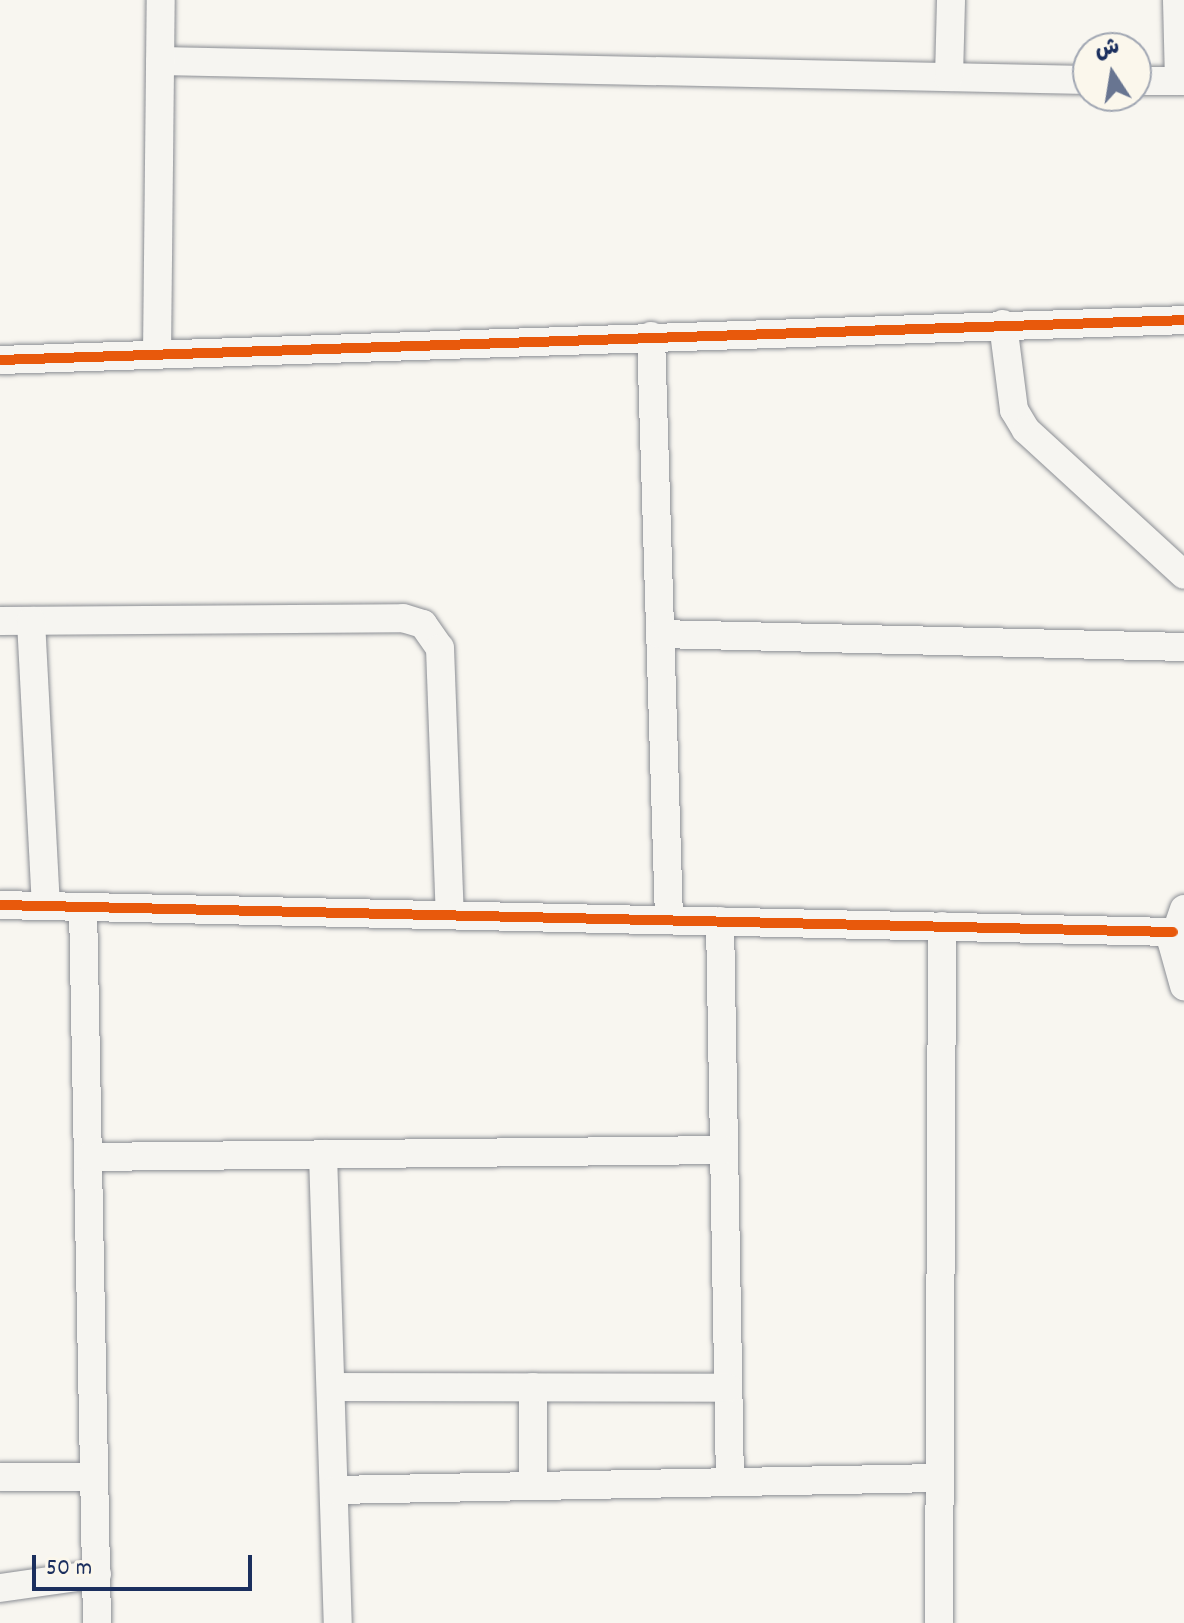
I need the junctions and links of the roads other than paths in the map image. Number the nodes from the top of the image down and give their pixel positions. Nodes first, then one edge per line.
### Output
1 (161, 0) edge
2 (951, 0) edge
3 (1177, 0) edge
4 (160, 61) junction
5 (949, 77) junction
6 (1072, 80) edge
7 (1152, 81) edge
8 (1181, 81) edge
9 (1184, 320) edge
10 (1003, 324) junction
11 (651, 336) junction
12 (157, 354) junction
13 (0, 360) edge
14 (1184, 575) edge
15 (0, 621) edge
16 (31, 621) junction
17 (660, 634) junction
18 (1184, 647) edge
19 (0, 905) edge
20 (46, 906) junction
21 (83, 907) junction
22 (450, 915) junction
23 (669, 920) junction
24 (1179, 920) edge
25 (720, 921) junction
26 (942, 926) junction
27 (1184, 986) edge
28 (724, 1150) junction
29 (323, 1154) junction
30 (88, 1157) junction
31 (332, 1387) junction
32 (533, 1387) junction
33 (728, 1388) junction
34 (0, 1477) edge
35 (94, 1477) junction
36 (940, 1478) junction
37 (730, 1482) junction
38 (533, 1486) junction
39 (335, 1490) junction
40 (97, 1574) junction
41 (0, 1588) edge
42 (97, 1623) edge
43 (338, 1623) edge
44 (939, 1623) edge

1 - 4 street
2 - 5 street
3 - 8 street
4 - 5 street
4 - 12 street
5 - 6 street
7 - 8 street
9 - 10 street
10 - 11 street
10 - 14 street
11 - 12 street
11 - 17 street
12 - 13 street
15 - 16 street
16 - 20 street
16 - 22 street
17 - 18 street
17 - 23 street
19 - 20 street
20 - 21 street
21 - 22 street
21 - 30 street
22 - 23 street
23 - 25 street
24 - 26 street
24 - 27 street
25 - 26 street
25 - 28 street
26 - 36 street
28 - 29 street
28 - 33 street
29 - 30 street
29 - 31 street
30 - 35 street
31 - 32 street
31 - 39 street
32 - 33 street
32 - 38 street
33 - 37 street
34 - 35 street
35 - 40 street
36 - 37 street
36 - 44 street
37 - 38 street
38 - 39 street
39 - 43 street
40 - 41 street
40 - 42 street

